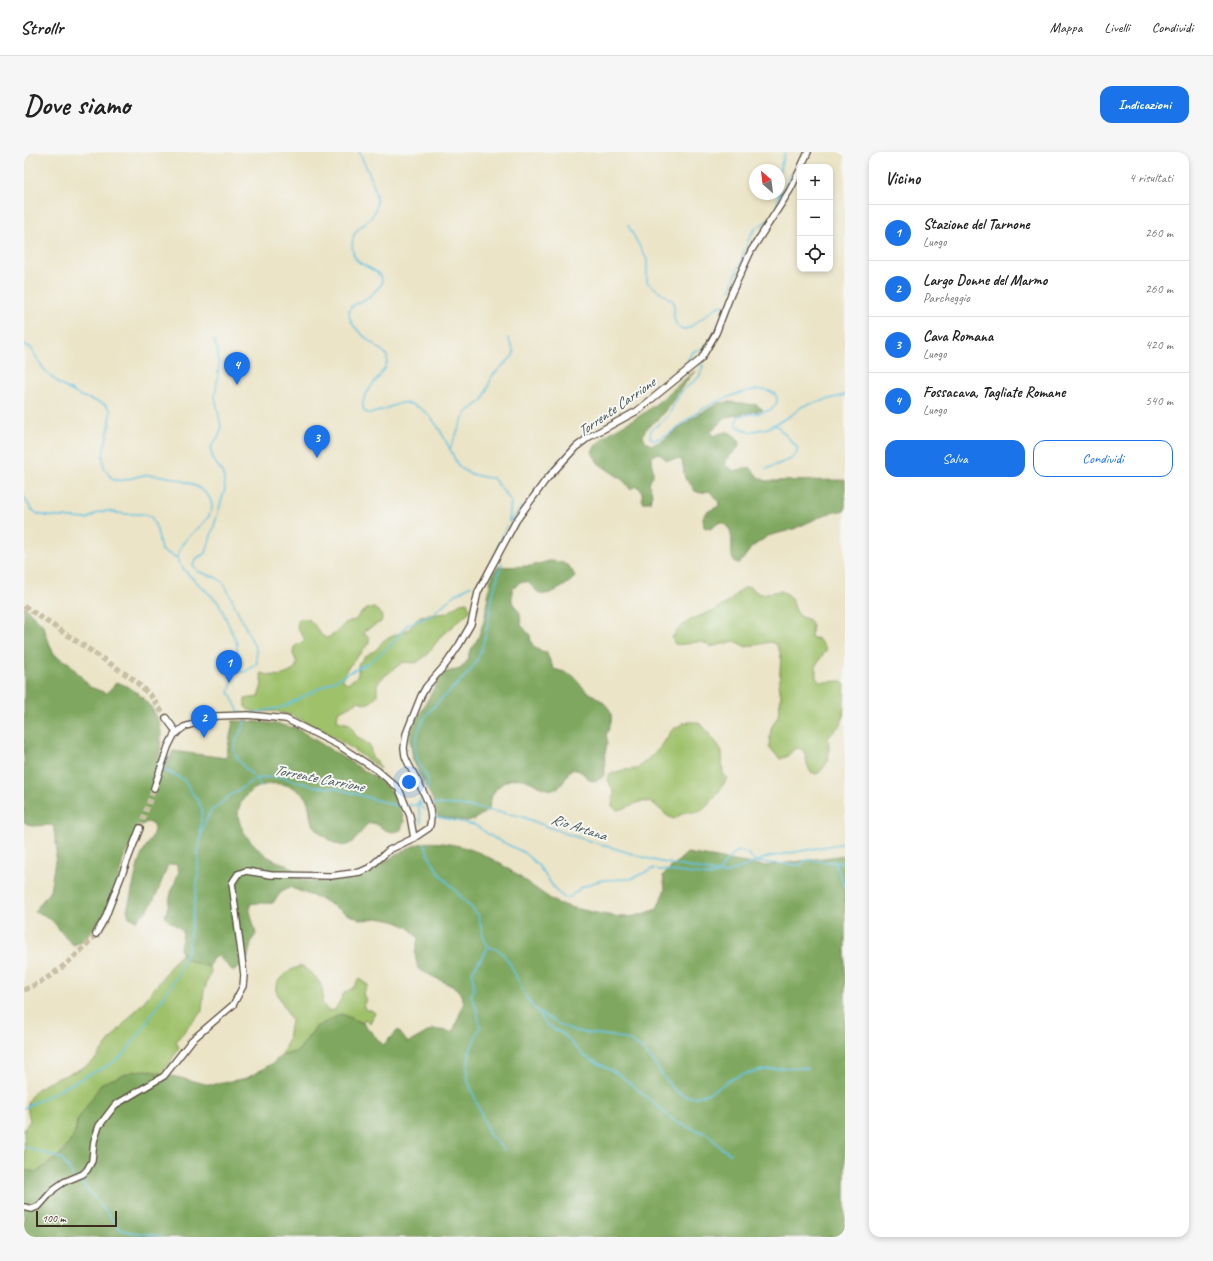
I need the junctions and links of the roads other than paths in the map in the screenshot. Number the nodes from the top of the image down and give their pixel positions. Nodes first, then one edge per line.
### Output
1 (808, 152) edge
2 (803, 164) edge
3 (797, 176) edge
4 (166, 718) tunnel mouth
5 (177, 733) junction
6 (154, 788) tunnel mouth
7 (140, 828) tunnel mouth
8 (414, 838) junction
9 (96, 934) tunnel mouth
10 (24, 1207) edge

1 - 2 street
3 - 8 street
4 - 5 street
5 - 6 street
5 - 8 street
7 - 9 street
8 - 10 street

